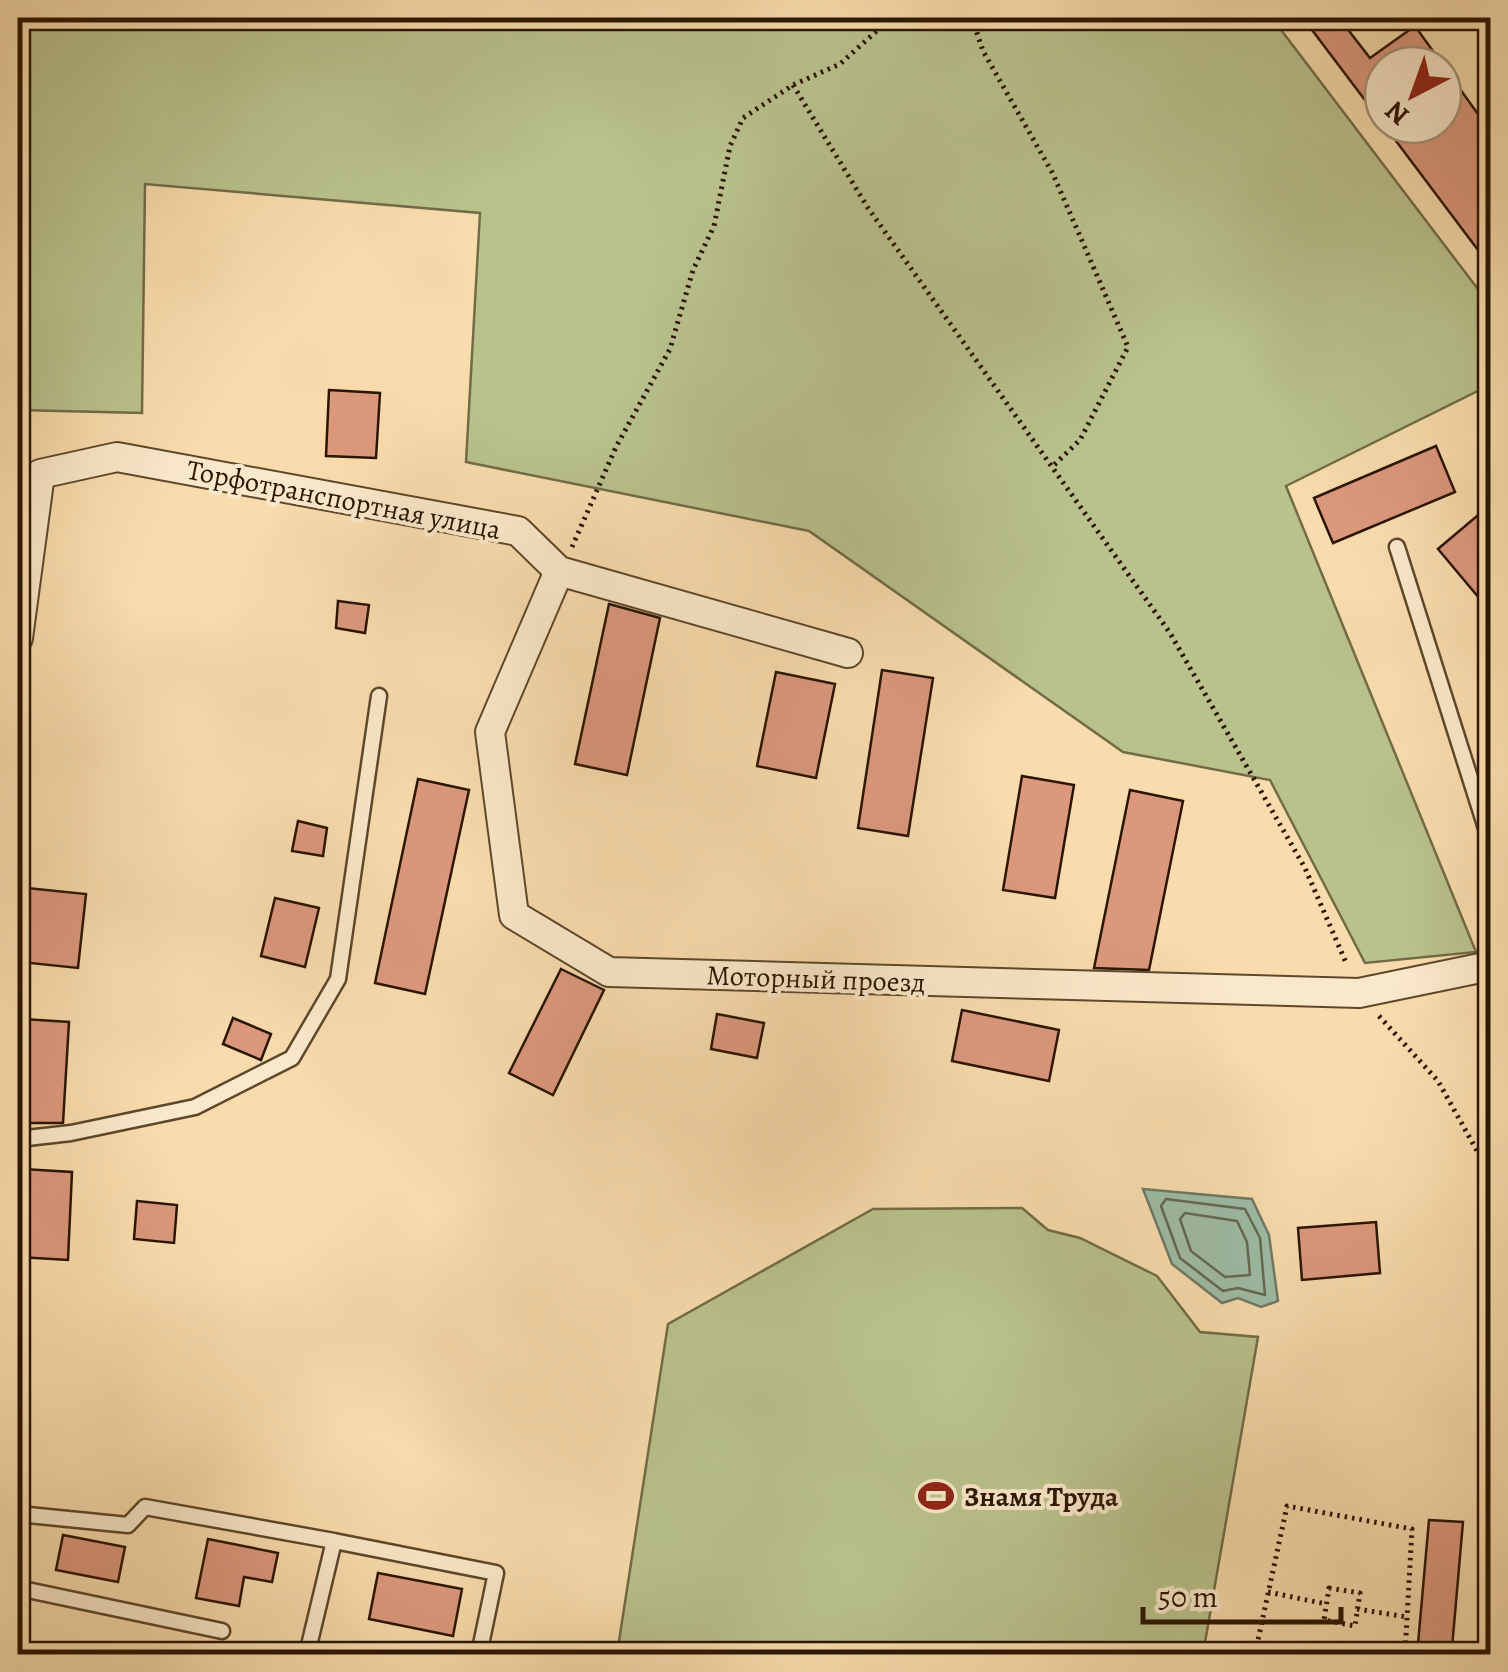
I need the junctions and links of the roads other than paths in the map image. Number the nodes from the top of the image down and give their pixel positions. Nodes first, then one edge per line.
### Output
1 (1397, 547) dead end
2 (558, 571) junction
3 (18, 638) edge
4 (848, 653) dead end
5 (379, 696) dead end
6 (1490, 841) edge
7 (1490, 966) edge
8 (18, 1138) edge
9 (18, 1514) edge
10 (334, 1540) junction
11 (18, 1588) edge
12 (222, 1631) dead end
13 (306, 1654) edge
14 (480, 1654) edge

1 - 6 lane
2 - 3 street, Торфотранспортная улица
2 - 4 street, Торфотранспортная улица
2 - 7 street, Моторный проезд
5 - 8 lane
9 - 10 lane
10 - 13 lane
10 - 14 lane
11 - 12 lane

